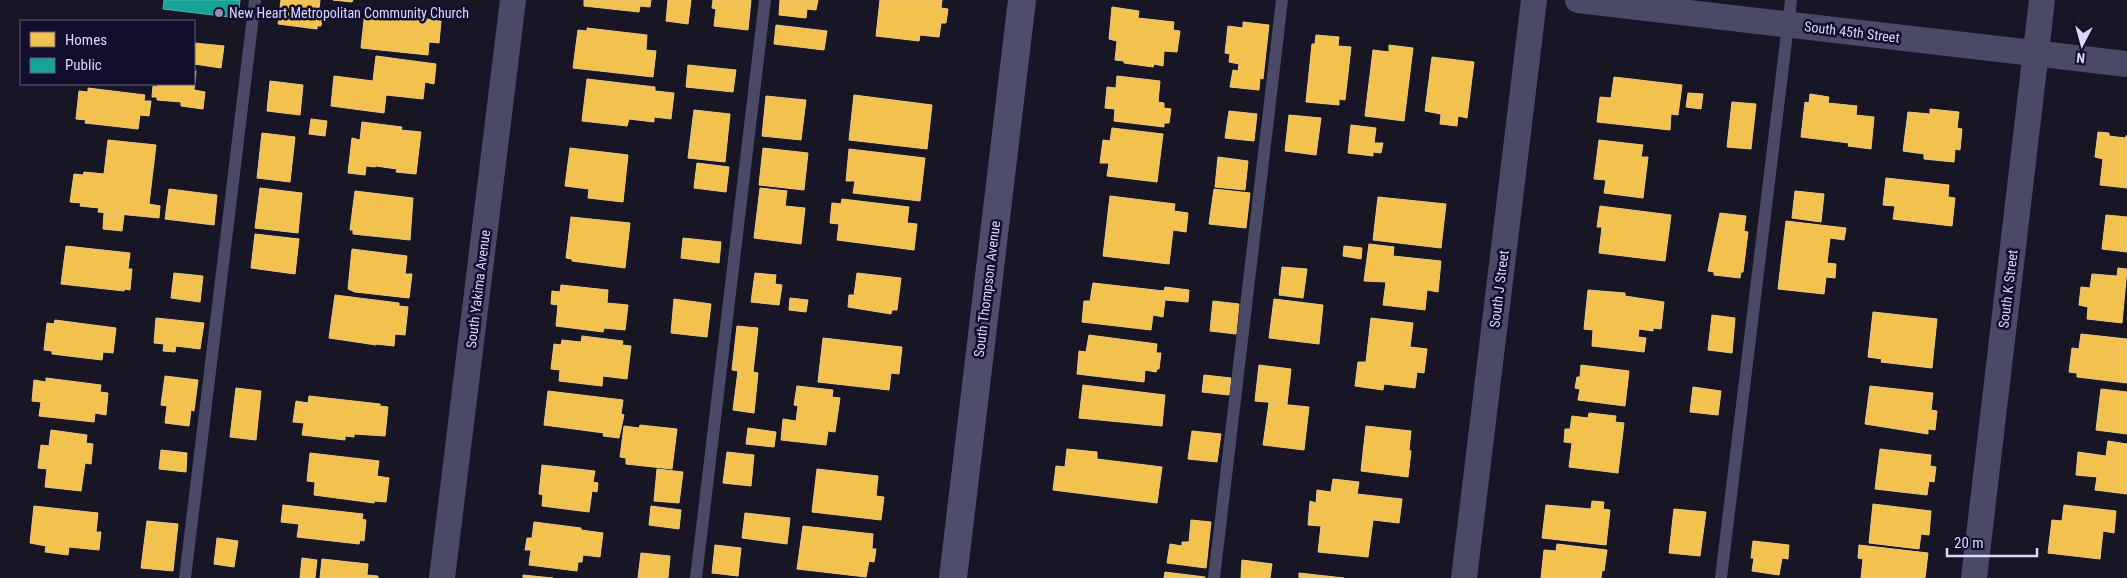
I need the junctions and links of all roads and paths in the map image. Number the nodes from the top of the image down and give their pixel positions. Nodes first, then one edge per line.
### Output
1 (255, 0) edge
2 (513, 0) edge
3 (765, 0) edge
4 (1022, 0) edge
5 (1282, 0) edge
6 (1534, 0) edge
7 (1578, 0) edge
8 (2042, 0) edge
9 (1790, 12) edge
10 (2036, 53) junction
11 (2127, 64) edge
12 (185, 578) edge
13 (442, 578) edge
14 (696, 578) edge
15 (953, 578) edge
16 (1214, 578) edge
17 (1464, 578) edge
18 (1721, 578) edge
19 (1974, 578) edge

1 - 12 lane
2 - 13 street, South Yakima Avenue
3 - 14 lane
4 - 15 main road, South Thompson Avenue
5 - 16 lane
6 - 17 street, South J Street
7 - 9 street, South 45th Street
8 - 10 street, South K Street
9 - 10 street, South 45th Street
9 - 18 lane
10 - 11 street, South 45th Street
10 - 19 street, South K Street

